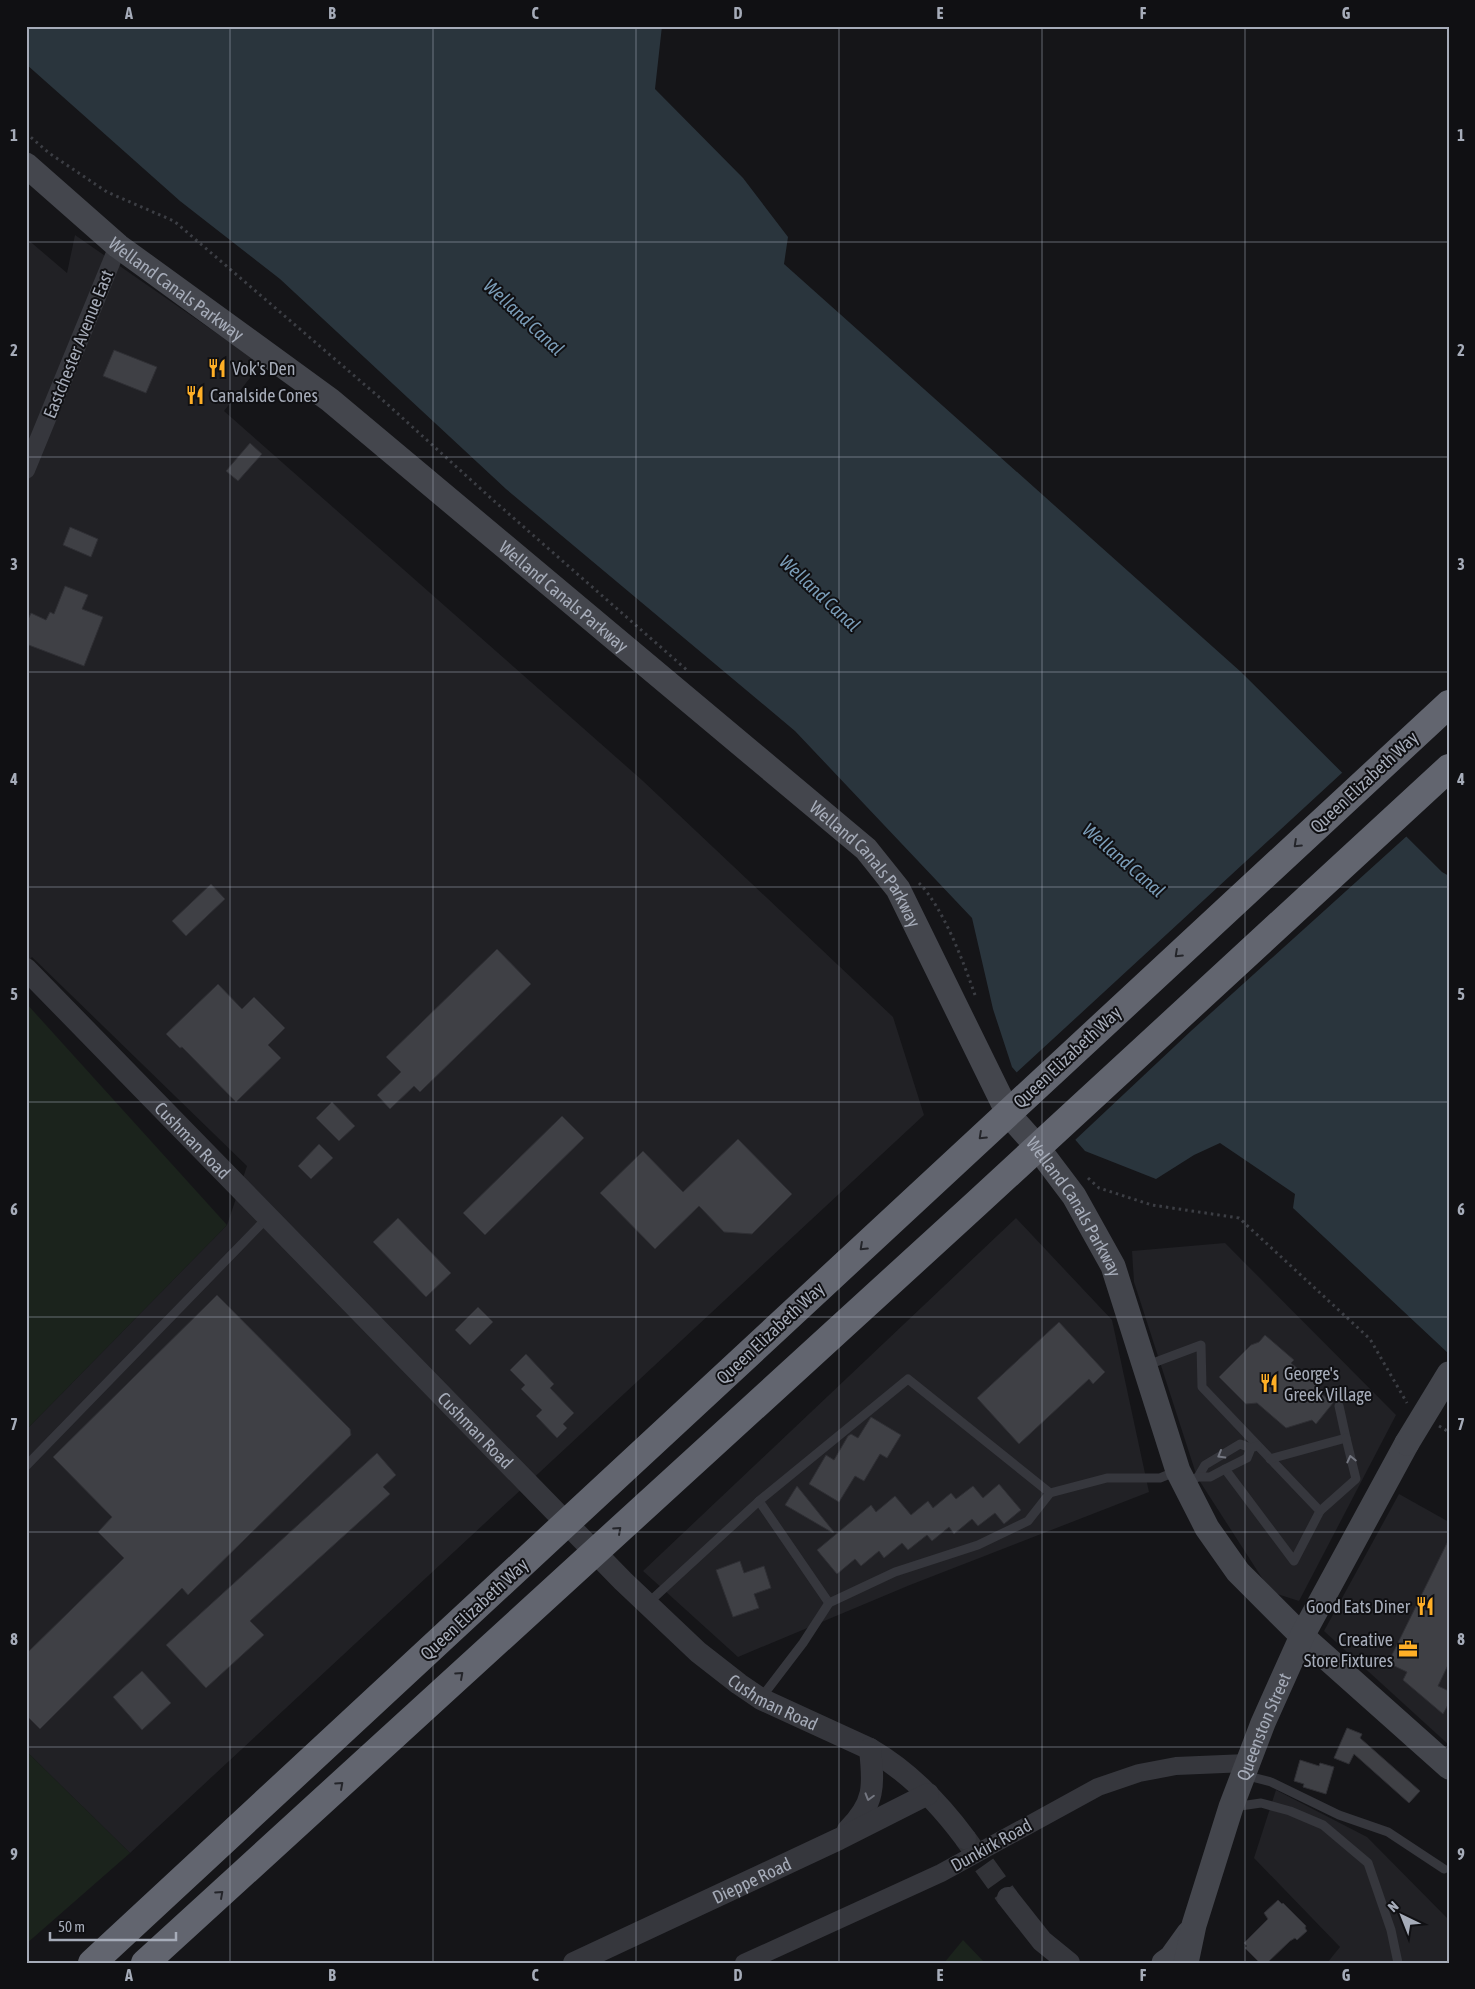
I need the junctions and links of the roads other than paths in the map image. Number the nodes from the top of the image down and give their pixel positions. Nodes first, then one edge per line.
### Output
1 (26, 165) edge
2 (118, 246) junction
3 (26, 470) edge
4 (1449, 704) edge
5 (1449, 768) edge
6 (26, 969) edge
7 (268, 1217) junction
8 (1145, 1366) junction
9 (1449, 1374) edge
10 (1339, 1406) dead end
11 (1346, 1438) junction
12 (1254, 1447) junction
13 (1270, 1459) junction
14 (26, 1466) edge
15 (1225, 1470) junction
16 (1187, 1477) junction
17 (1050, 1493) junction
18 (759, 1501) junction
19 (1320, 1511) junction
20 (830, 1603) junction
21 (646, 1604) junction
22 (1302, 1636) junction
23 (760, 1699) junction
24 (870, 1749) junction
25 (1449, 1767) edge
26 (1245, 1768) junction
27 (928, 1794) junction
28 (1231, 1807) junction
29 (965, 1838) tunnel mouth
30 (839, 1839) junction
31 (1444, 1869) dead end
32 (1008, 1898) tunnel mouth
33 (1194, 1925) junction
34 (92, 1963) edge
35 (145, 1963) edge
36 (574, 1963) edge
37 (744, 1963) edge
38 (1069, 1963) edge
39 (1164, 1963) edge
40 (1186, 1963) edge
41 (1398, 1963) edge

1 - 2 main road, Welland Canals Parkway
2 - 3 street, Eastchester Avenue East
2 - 8 main road, Welland Canals Parkway
4 -> 34 highway, Queen Elizabeth Way, bridge
35 -> 5 highway, bridge
6 - 7 street, Cushman Road
7 - 14 lane
7 - 21 street, Cushman Road
8 - 12 lane
8 - 16 main road, Welland Canals Parkway
9 - 22 main road, Queenston Street, bridge
10 - 11 lane
11 - 13 lane
19 -> 11 lane
12 - 13 lane
12 - 15 lane
12 -> 16 lane
13 - 19 lane
15 - 16 lane
15 - 19 lane
16 - 17 lane
16 - 22 main road, Welland Canals Parkway
17 - 18 lane
17 - 20 lane
18 - 20 lane
18 - 21 lane
20 - 23 lane
21 - 23 street, Cushman Road
22 - 25 main road, Welland Canals Parkway
22 - 26 main road, Queenston Street
23 - 24 street, Cushman Road
24 - 27 street, Cushman Road
24 -> 30 street
26 - 28 main road, Queenston Street
26 - 31 lane
26 - 37 street, Dunkirk Road
27 - 29 street, Cushman Road
27 - 30 street, Dieppe Road
28 - 33 main road, Queenston Street
28 - 41 lane
30 - 36 street, Dieppe Road
32 - 38 street
33 - 39 main road
33 - 40 main road, Queenston Street

